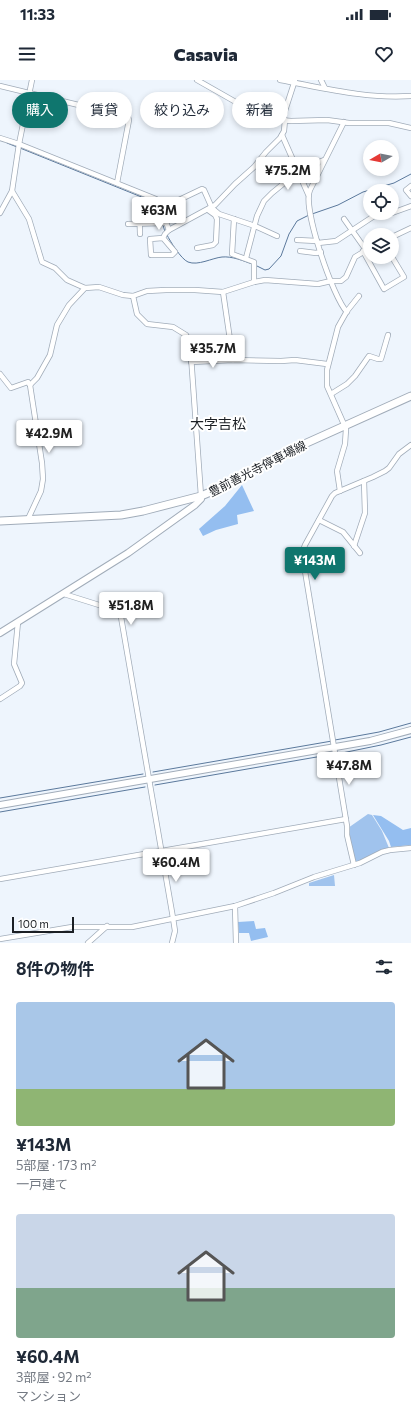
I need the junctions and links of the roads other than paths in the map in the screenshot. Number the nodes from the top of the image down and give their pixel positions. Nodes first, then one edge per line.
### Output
1 (32, 80) edge
2 (197, 80) edge
3 (280, 80) edge
4 (321, 80) edge
5 (295, 81) edge
6 (0, 86) edge
7 (325, 88) junction
8 (22, 92) edge
9 (30, 92) edge
10 (411, 96) edge
11 (232, 100) edge
12 (68, 103) edge
13 (288, 104) edge
14 (288, 120) edge
15 (344, 122) junction
16 (23, 128) edge
17 (282, 128) edge
18 (411, 128) edge
19 (282, 135) junction
20 (0, 138) edge
21 (19, 144) junction
22 (324, 160) junction
23 (299, 171) junction
24 (117, 183) junction
25 (411, 186) edge
26 (12, 191) junction
27 (308, 194) junction
28 (411, 196) edge
29 (139, 204) dead end
30 (411, 206) edge
31 (160, 208) junction
32 (210, 209) junction
33 (399, 210) edge
34 (0, 213) edge
35 (234, 219) junction
36 (344, 219) dead end
37 (368, 220) edge
38 (166, 223) junction
39 (128, 224) dead end
40 (139, 225) junction
41 (255, 226) junction
42 (411, 228) edge
43 (169, 230) junction
44 (352, 230) junction
45 (140, 234) dead end
46 (399, 234) edge
47 (277, 236) dead end
48 (163, 238) junction
49 (297, 240) dead end
50 (306, 240) junction
51 (318, 242) junction
52 (363, 246) edge
53 (197, 248) dead end
54 (321, 252) junction
55 (363, 252) edge
56 (246, 258) junction
57 (372, 264) edge
58 (396, 264) edge
59 (331, 281) junction
60 (254, 282) junction
61 (85, 288) junction
62 (223, 292) junction
63 (133, 296) junction
64 (359, 296) dead end
65 (347, 312) junction
66 (388, 335) dead end
67 (233, 360) junction
68 (191, 362) junction
69 (327, 364) junction
70 (0, 374) edge
71 (30, 385) junction
72 (330, 394) junction
73 (411, 396) edge
74 (344, 425) junction
75 (411, 445) edge
76 (364, 481) junction
77 (340, 490) junction
78 (201, 496) junction
79 (28, 519) junction
80 (319, 520) junction
81 (0, 521) edge
82 (354, 546) junction
83 (360, 553) dead end
84 (64, 594) junction
85 (18, 622) junction
86 (0, 634) edge
87 (0, 699) edge
88 (411, 730) edge
89 (334, 747) junction
90 (150, 780) junction
91 (0, 805) edge
92 (346, 818) junction
93 (411, 848) edge
94 (162, 851) junction
95 (354, 865) junction
96 (0, 880) edge
97 (235, 906) junction
98 (173, 918) junction
99 (107, 926) junction
100 (0, 939) edge
101 (88, 943) edge
102 (172, 943) edge
103 (236, 943) edge

1 - 9 street
2 - 11 street
3 - 5 street
4 - 7 street
5 - 7 street
5 - 13 street
6 - 8 street
7 - 10 street
12 - 24 street
14 - 15 street
15 - 18 street
15 - 22 street
16 - 21 street
17 - 19 street
19 - 23 street
19 - 32 street
20 - 21 street
21 - 24 street
21 - 26 street
22 - 23 street
22 - 27 street
23 - 27 street
23 - 41 street
24 - 31 street
25 - 28 street
26 - 34 street
26 - 61 street
27 - 51 street
29 - 40 street
30 - 33 street
31 - 32 street
31 - 38 street
32 - 35 street
32 - 43 street
32 - 53 street
35 - 41 street
35 - 56 street
36 - 44 street
37 - 44 street
38 - 40 street
38 - 43 street
39 - 40 street
40 - 45 street
41 - 47 street
41 - 56 street
42 - 46 street
43 - 48 street
44 - 51 street
44 - 52 street
48 - 48 street
49 - 50 street
50 - 51 street
50 - 54 street
51 - 54 street
54 - 59 street
55 - 59 street
56 - 60 street
57 - 58 street
59 - 60 street
59 - 65 street
60 - 62 street
61 - 63 street
61 - 71 street
62 - 63 street
62 - 67 street
63 - 68 street
64 - 65 street
65 - 69 street
66 - 72 street
67 - 68 street
67 - 69 street
68 - 78 street
69 - 72 street
70 - 71 street
71 - 79 street
72 - 74 street
73 - 74 main road, 豊前善光寺停車場線
74 - 77 street
74 - 78 main road, 豊前善光寺停車場線
75 - 76 street
76 - 77 street
76 - 82 street
77 - 80 street
78 - 79 main road, 豊前善光寺停車場線
78 - 84 street
79 - 81 main road, 豊前善光寺停車場線
80 - 82 street
80 - 89 street
82 - 83 street
84 - 85 street
84 - 90 street
85 - 86 street
85 - 87 street
88 - 89 street
89 - 90 street
89 - 92 street
90 - 91 street
90 - 94 street
92 - 94 street
92 - 95 street
93 - 95 street
94 - 96 street
94 - 98 street
95 - 97 street
97 - 98 street
97 - 103 street
98 - 99 street
98 - 102 street
99 - 100 street
99 - 101 street

